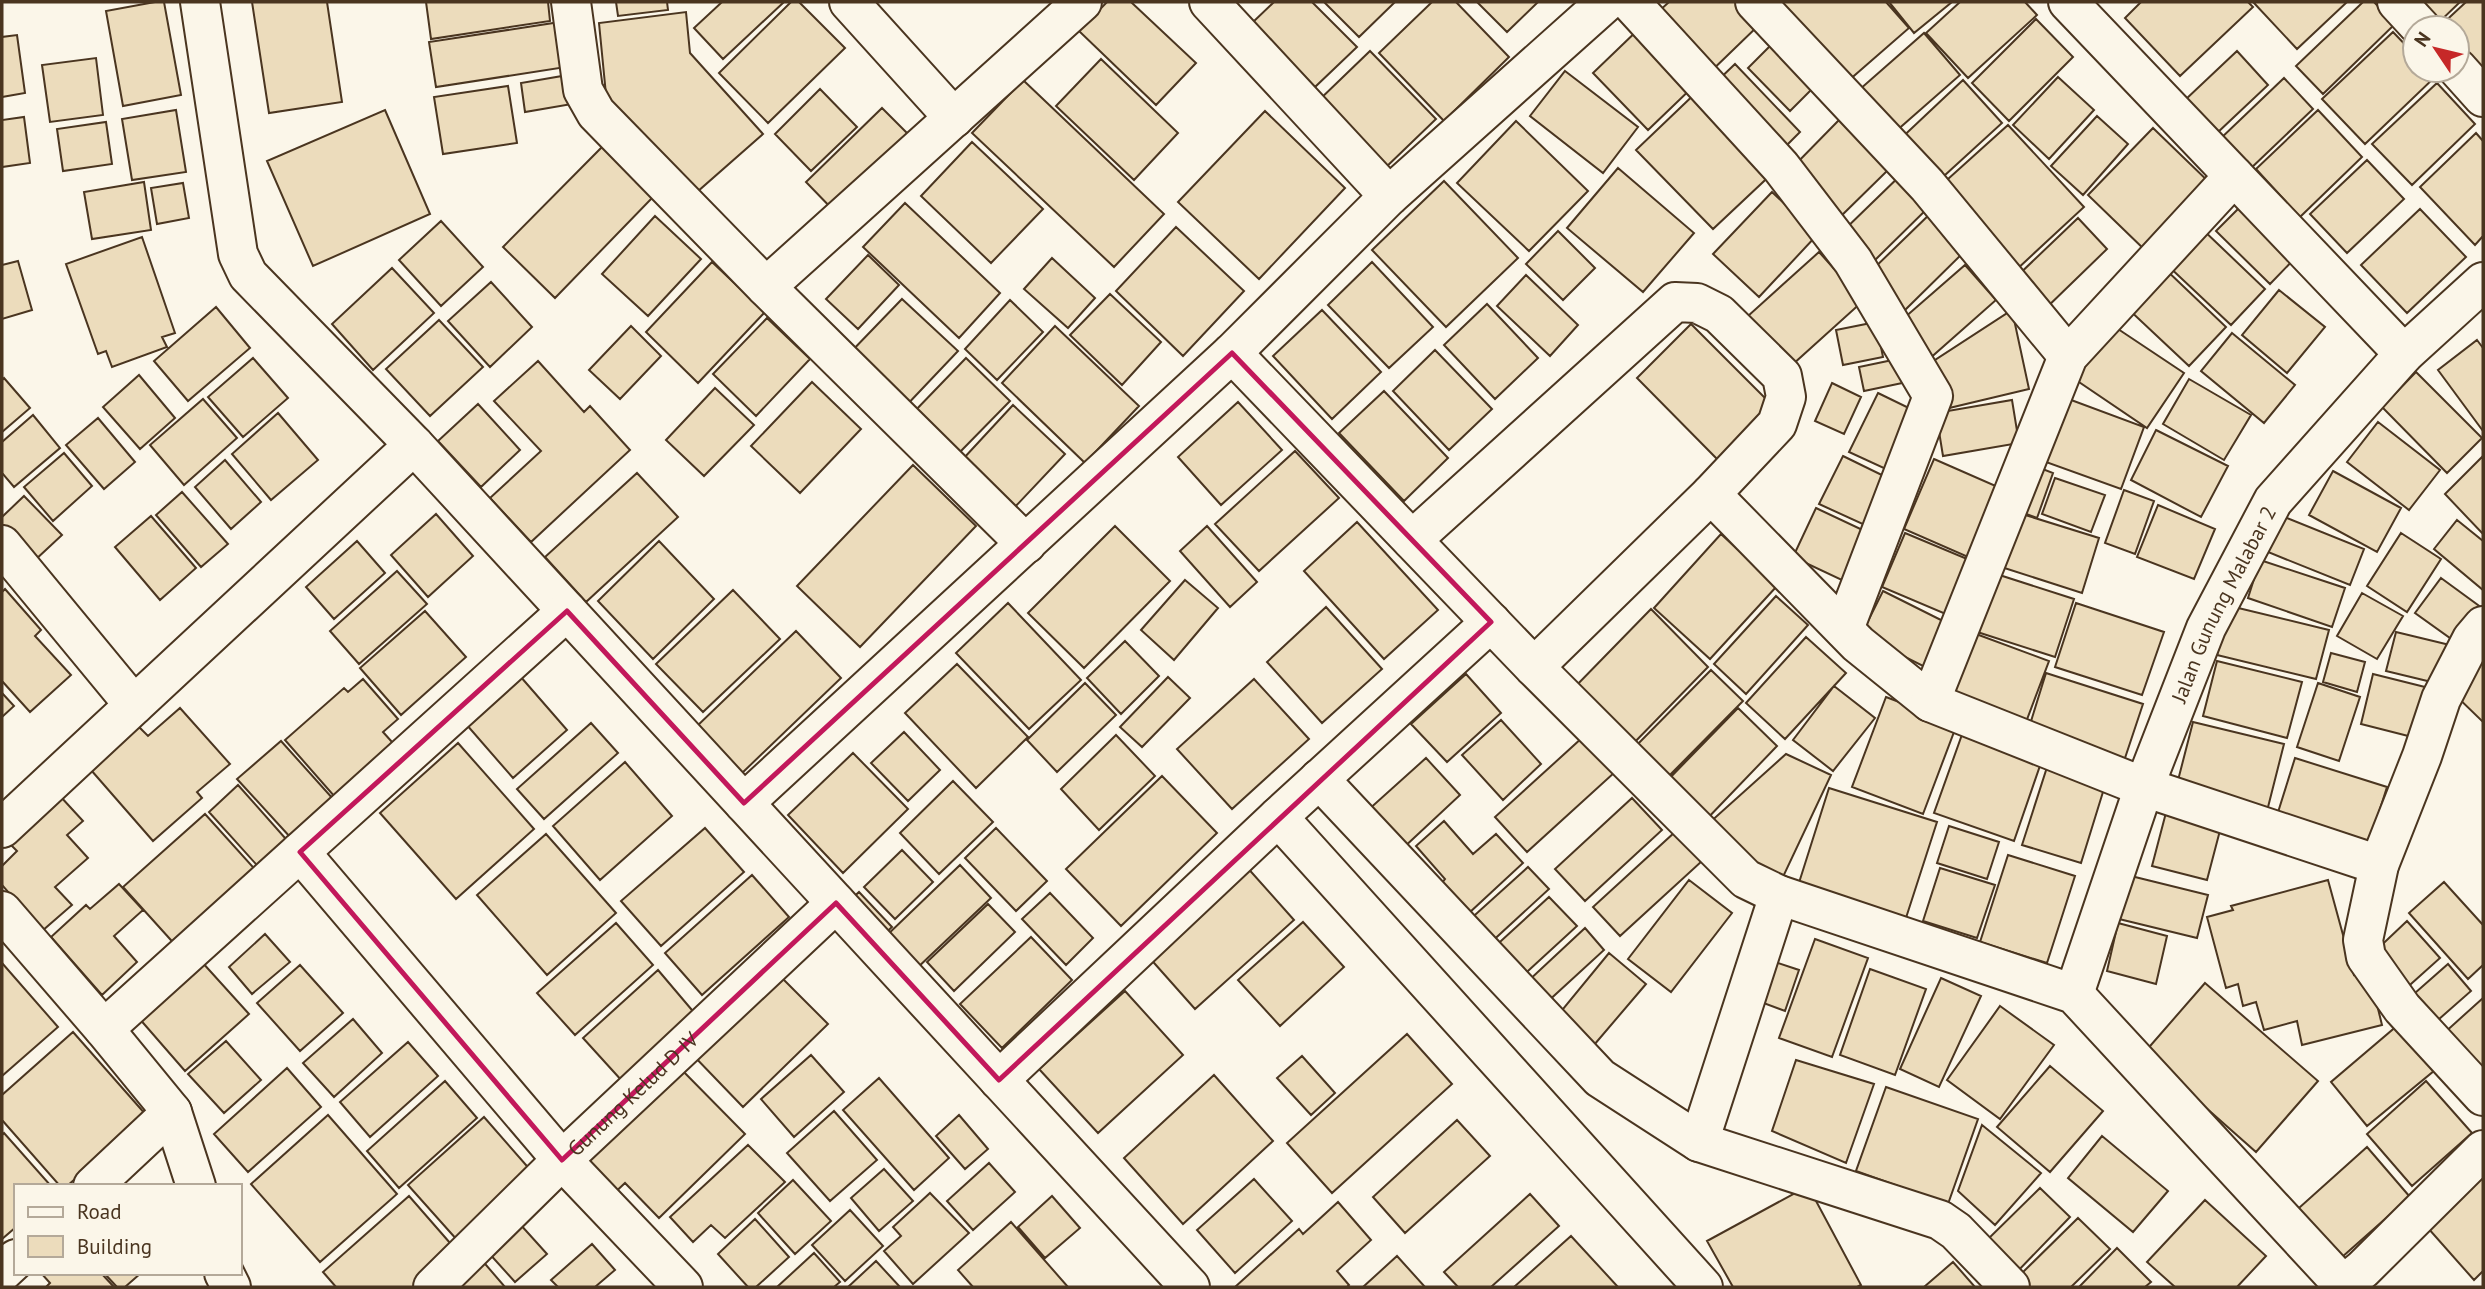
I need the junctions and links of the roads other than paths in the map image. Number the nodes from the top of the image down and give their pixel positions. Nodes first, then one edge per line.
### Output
1 (200, 2) edge
2 (571, 2) edge
3 (849, 2) edge
4 (1082, 2) edge
5 (1209, 2) edge
6 (1606, 2) edge
7 (1630, 2) edge
8 (1755, 2) edge
9 (2073, 3) edge
10 (2471, 84) edge
11 (2483, 97) edge
12 (954, 118) junction
13 (2234, 176) junction
14 (1389, 196) junction
15 (2483, 282) edge
16 (766, 287) junction
17 (1232, 353) junction
18 (2404, 354) junction
19 (2068, 356) junction
20 (414, 445) junction
21 (1711, 494) junction
22 (1412, 540) junction
23 (1026, 544) junction
24 (2, 545) edge
25 (567, 611) junction
26 (1491, 622) junction
27 (2483, 626) edge
28 (1844, 629) junction
29 (1534, 667) junction
30 (1930, 702) junction
31 (134, 705) junction
32 (1319, 779) junction
33 (2144, 788) junction
34 (744, 803) junction
35 (1278, 817) junction
36 (2, 828) edge
37 (300, 852) junction
38 (2379, 865) junction
39 (1779, 895) junction
40 (836, 903) junction
41 (2, 911) edge
42 (2074, 994) junction
43 (104, 1029) junction
44 (999, 1080) junction
45 (2483, 1096) edge
46 (172, 1112) junction
47 (1699, 1142) junction
48 (2483, 1150) edge
49 (562, 1160) junction
50 (95, 1184) edge
51 (195, 1184) edge
52 (433, 1287) edge
53 (683, 1287) edge
54 (1190, 1287) edge
55 (1703, 1287) edge
56 (2010, 1287) edge
57 (2343, 1287) edge

1 - 20 street
2 - 16 street
3 - 12 street
4 - 12 street
5 - 14 street
6 - 14 street
7 - 28 street
8 - 19 street
9 - 13 street
10 - 11 street
12 - 16 street
13 - 18 street
13 - 19 street
14 - 17 street
15 - 18 street, Jalan Gunung Malabar 2
16 - 23 street
17 - 22 street
17 - 23 street
18 - 33 street, Jalan Gunung Malabar 2
19 - 30 street
20 - 25 street
20 - 31 street
21 - 22 street
21 - 28 street
21 - 29 street
22 - 26 street
23 - 34 street
24 - 31 street
25 - 34 street
25 - 37 street
26 - 29 street
26 - 32 street
27 - 38 street
28 - 30 street
29 - 39 street
30 - 33 street
31 - 36 street
32 - 35 street
32 - 47 street
33 - 38 street
33 - 42 street, Jalan Gunung Malabar 2
34 - 40 street
35 - 44 street
35 - 55 street
37 - 43 street
37 - 49 street
38 - 45 street
39 - 42 street
39 - 47 street
40 - 44 street
40 - 49 street, Gunung Kelud D IV
41 - 43 street
42 - 57 street
43 - 46 street
44 - 54 street
46 - 50 street
46 - 51 street
47 - 56 street
48 - 57 street
49 - 52 street, Gunung Kelud D IV
49 - 53 street

